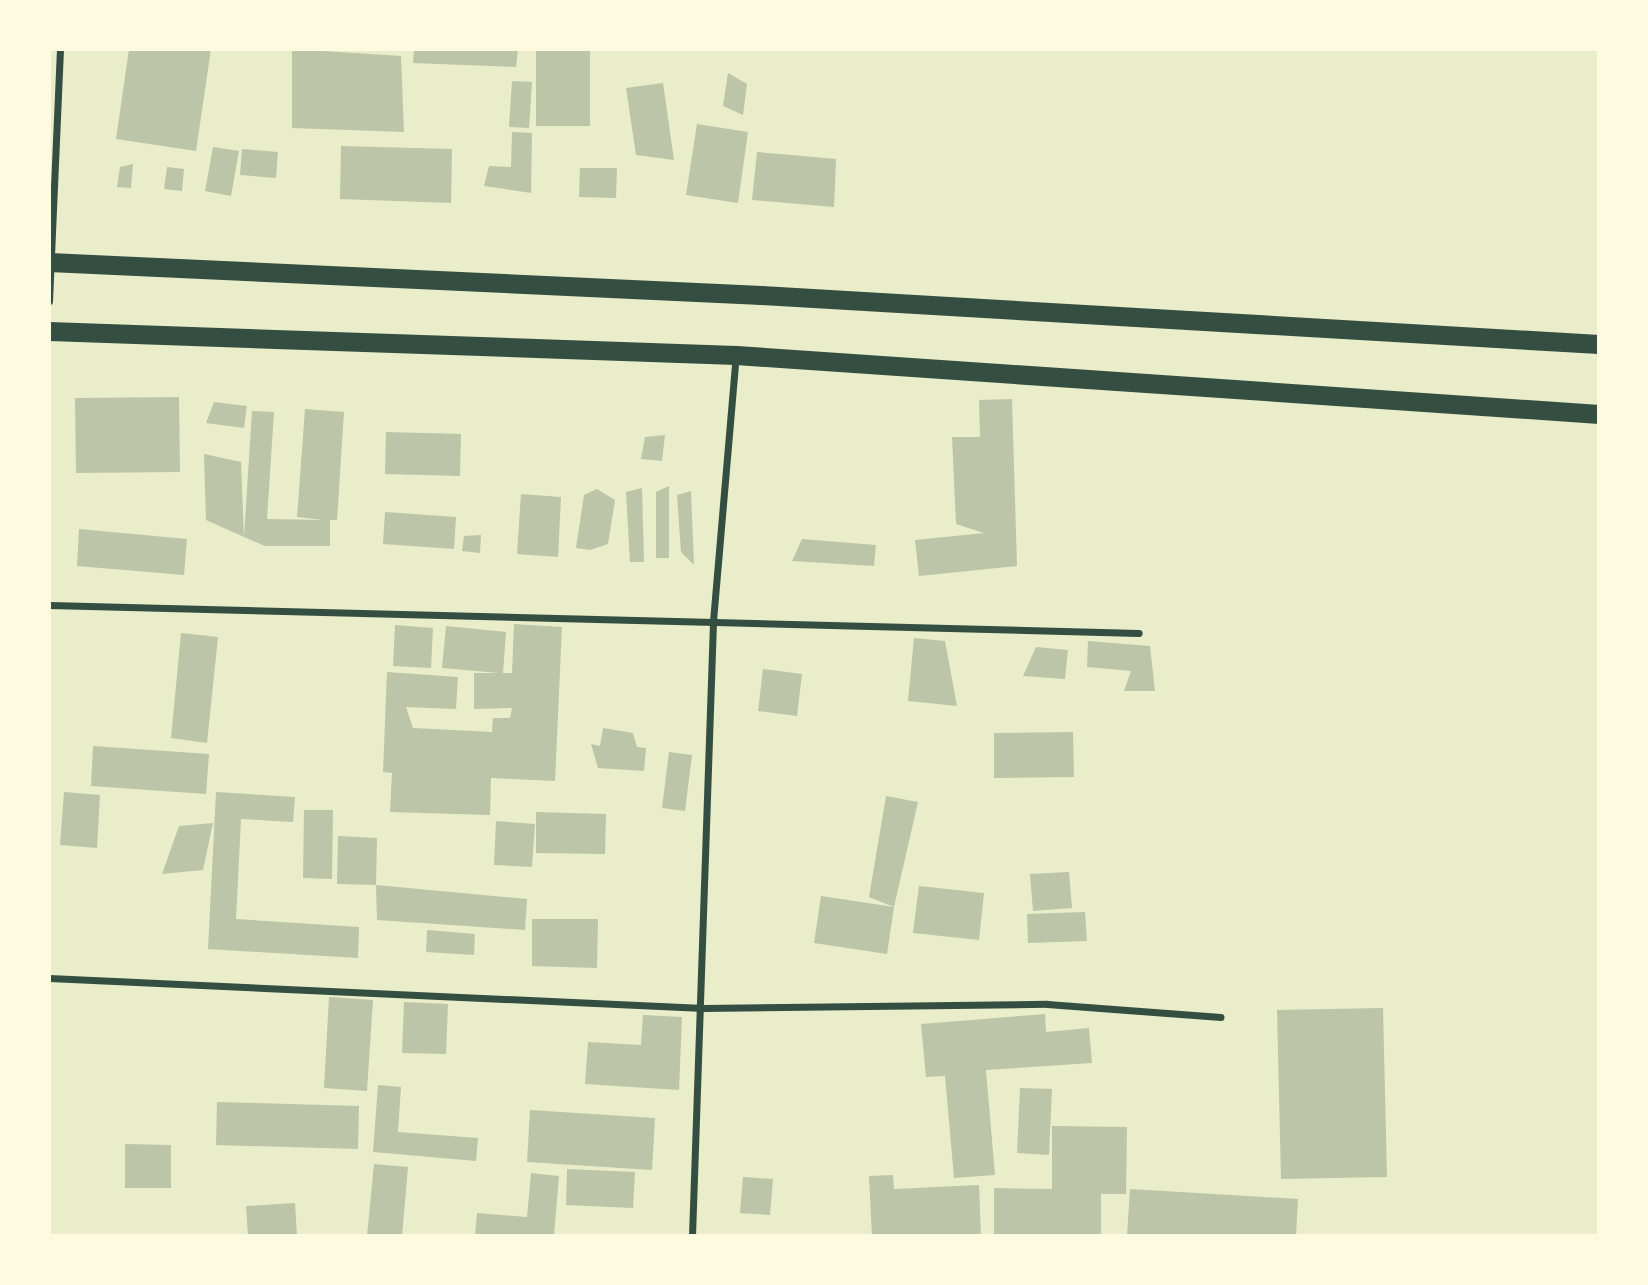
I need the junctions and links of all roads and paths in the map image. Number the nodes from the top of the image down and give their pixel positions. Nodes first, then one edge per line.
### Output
1 (60, 49) edge
2 (50, 262) edge
3 (49, 300) edge
4 (49, 331) edge
5 (1599, 344) edge
6 (736, 355) junction
7 (1599, 414) edge
8 (49, 605) edge
9 (713, 621) junction
10 (1139, 633) dead end
11 (49, 978) edge
12 (703, 1008) junction
13 (1221, 1017) dead end
14 (692, 1236) edge

1 - 2 street
2 - 3 street
2 - 5 highway
4 - 6 highway
6 - 7 highway
6 - 9 street
8 - 9 street
9 - 10 street
9 - 12 street
11 - 12 street
12 - 13 street
12 - 14 street

